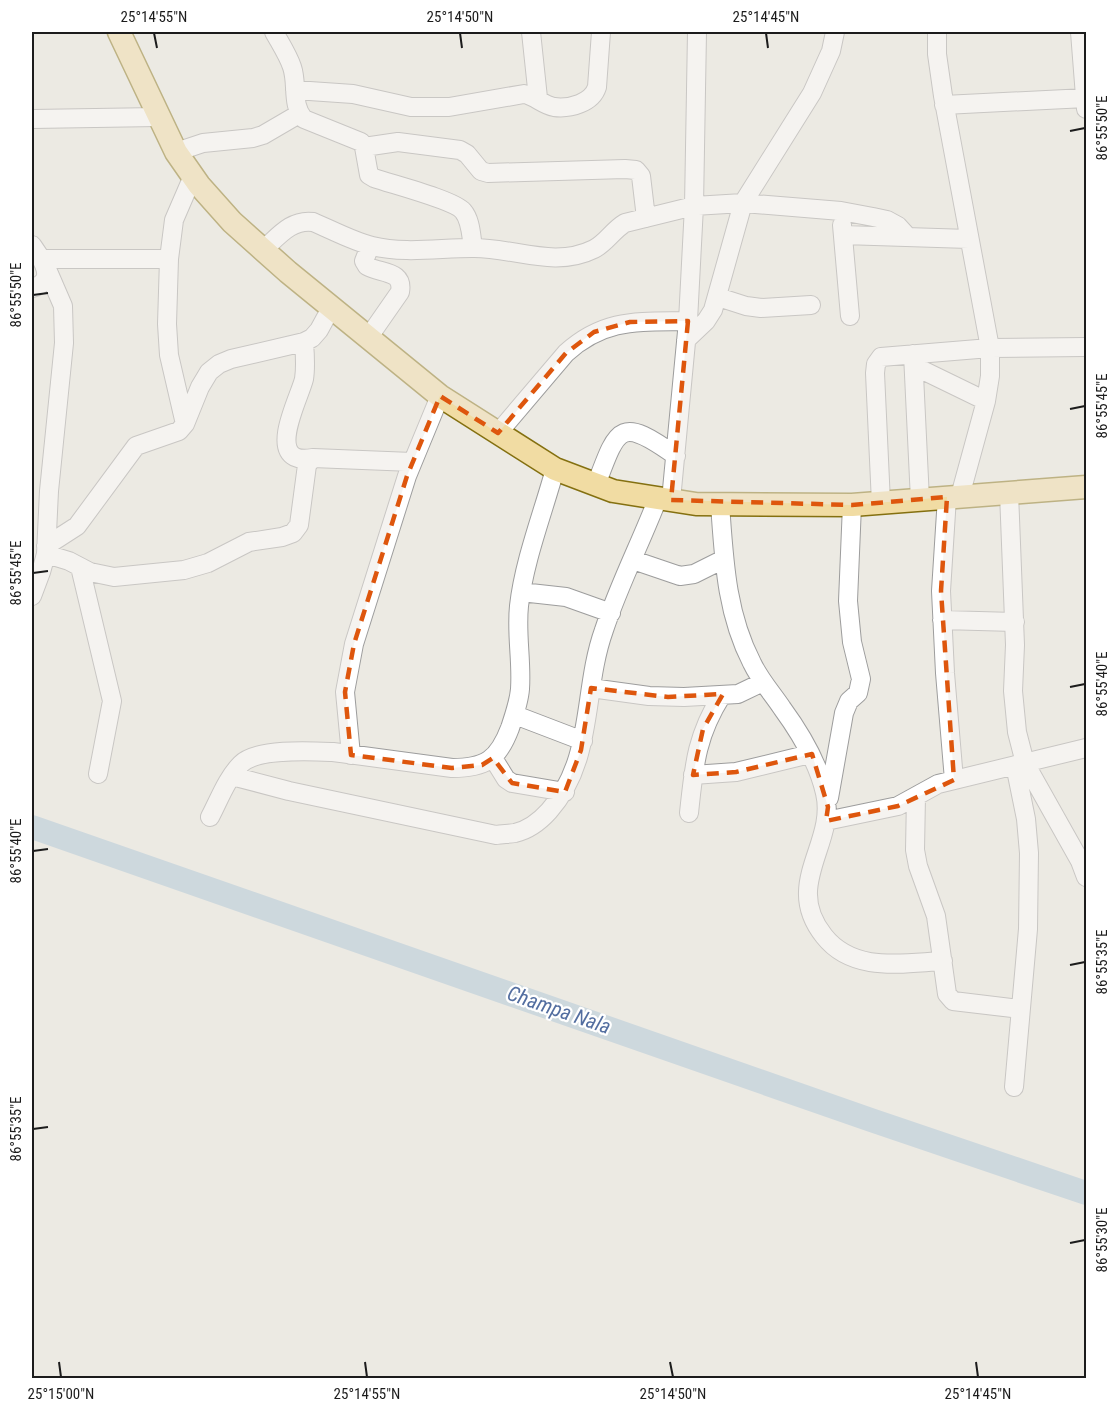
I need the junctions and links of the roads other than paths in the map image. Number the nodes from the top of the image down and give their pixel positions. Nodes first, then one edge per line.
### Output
1 (119, 32) edge
2 (274, 32) edge
3 (531, 32) edge
4 (601, 32) edge
5 (697, 32) edge
6 (835, 32) edge
7 (937, 32) edge
8 (1080, 32) edge
9 (295, 90) junction
10 (538, 98) junction
11 (1086, 101) edge
12 (945, 105) junction
13 (299, 114) junction
14 (158, 117) junction
15 (32, 118) edge
16 (364, 147) junction
17 (176, 152) junction
18 (193, 176) junction
19 (743, 203) junction
20 (694, 206) junction
21 (841, 211) junction
22 (646, 218) junction
23 (843, 235) junction
24 (908, 237) junction
25 (969, 239) junction
26 (370, 246) junction
27 (473, 248) junction
28 (263, 250) junction
29 (40, 258) edge
30 (169, 260) junction
31 (32, 288) edge
32 (718, 297) junction
33 (811, 305) dead end
34 (332, 308) junction
35 (850, 316) dead end
36 (688, 321) junction
37 (368, 338) junction
38 (686, 340) junction
39 (304, 342) junction
40 (1086, 347) edge
41 (990, 348) junction
42 (914, 360) junction
43 (440, 396) junction
44 (986, 400) junction
45 (185, 424) junction
46 (498, 433) junction
47 (676, 456) junction
48 (313, 459) junction
49 (412, 462) junction
50 (555, 469) junction
51 (596, 485) junction
52 (1086, 487) edge
53 (1009, 493) junction
54 (954, 497) junction
55 (665, 499) junction
56 (920, 500) junction
57 (881, 503) junction
58 (720, 504) junction
59 (852, 505) junction
60 (46, 550) junction
61 (724, 559) junction
62 (633, 560) junction
63 (80, 567) junction
64 (521, 592) junction
65 (32, 596) edge
66 (611, 612) junction
67 (942, 620) junction
68 (1015, 622) junction
69 (762, 682) junction
70 (591, 688) junction
71 (722, 695) junction
72 (515, 715) junction
73 (583, 741) junction
74 (1086, 748) edge
75 (810, 754) junction
76 (351, 755) junction
77 (493, 758) junction
78 (1020, 764) junction
79 (98, 774) dead end
80 (693, 775) junction
81 (232, 776) junction
82 (954, 780) junction
83 (565, 792) junction
84 (916, 796) junction
85 (689, 813) dead end
86 (827, 814) junction
87 (210, 818) dead end
88 (1086, 877) edge
89 (943, 961) junction
90 (1020, 1009) junction
91 (1014, 1087) dead end

1 - 14 main road
2 - 9 street
3 - 10 street
4 - 10 street
5 - 20 street
6 - 19 street
7 - 12 street
8 - 11 street
9 - 10 street
9 - 13 street
11 - 12 street
12 - 25 street
13 - 16 street
13 - 17 street
14 - 15 street
14 - 17 main road
16 - 22 street
16 - 27 street
17 - 18 main road
18 - 28 main road
18 - 30 street
19 - 20 street
19 - 21 street
19 - 32 street
20 - 22 street
20 - 36 street
21 - 23 street
21 - 24 street
22 - 27 street
23 - 24 street
23 - 35 street
24 - 25 street
25 - 41 street
26 - 27 street
26 - 28 street
26 - 37 street
28 - 34 main road
29 - 30 street
29 - 31 street
29 - 60 street
30 - 45 street
32 - 33 street
32 - 38 street
34 - 37 main road
34 - 39 street
36 - 38 street
36 - 46 street
37 - 43 main road
38 - 47 street
39 - 45 street
39 - 48 street
40 - 41 street
41 - 42 street
41 - 44 street
42 - 44 street
42 - 56 street
42 - 57 street
43 - 46 main road
43 - 49 street
44 - 54 street
45 - 60 street
46 - 50 main road
47 - 51 street
47 - 55 street
48 - 49 street
48 - 63 street
49 - 76 street
50 - 51 main road
50 - 64 street
51 - 55 main road
52 - 53 main road
53 - 54 main road
53 - 68 street
54 - 56 main road
54 - 67 street
55 - 58 main road
55 - 62 street
56 - 57 main road
57 - 59 main road
58 - 59 main road
58 - 61 street
59 - 86 street
60 - 63 street
60 - 65 street
61 - 62 street
61 - 69 street
62 - 66 street
63 - 79 street
64 - 66 street
64 - 72 street
66 - 70 street
67 - 68 street
67 - 82 street
68 - 78 street
69 - 71 street
69 - 75 street
70 - 71 street
70 - 73 street
71 - 80 street
72 - 73 street
72 - 77 street
73 - 83 street
74 - 78 street
75 - 80 street
75 - 86 street
76 - 77 street
76 - 81 street
77 - 83 street
78 - 82 street
78 - 88 street
78 - 90 street
80 - 85 street
81 - 83 street
81 - 87 street
82 - 84 street
84 - 86 street
84 - 89 street
86 - 89 street
89 - 90 street
90 - 91 street

